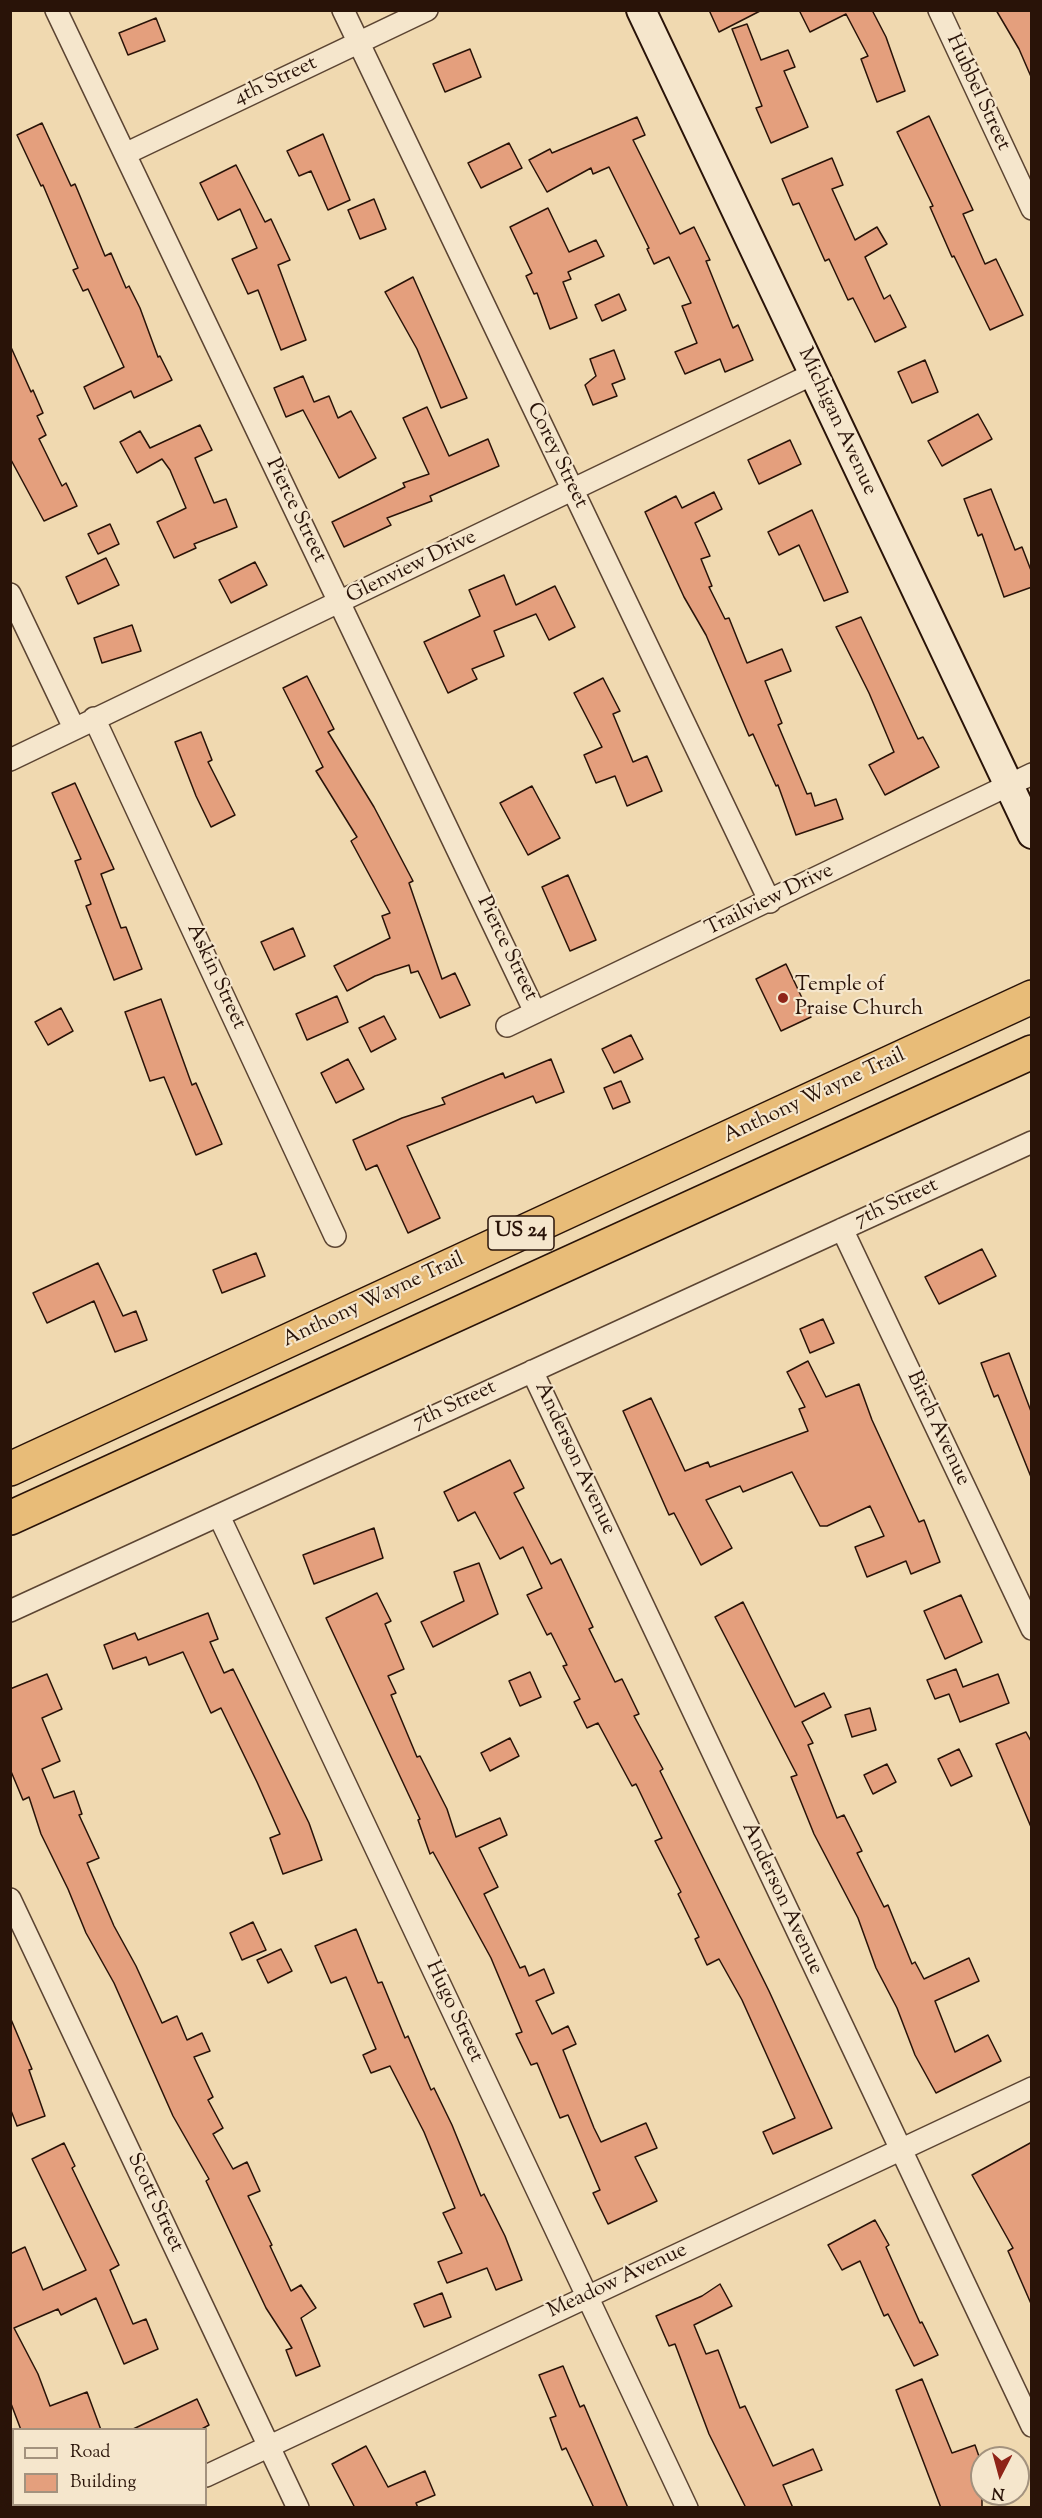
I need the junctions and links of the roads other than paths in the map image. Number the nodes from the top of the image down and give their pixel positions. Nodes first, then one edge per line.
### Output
1 (56, 10) edge
2 (343, 10) edge
3 (427, 10) edge
4 (641, 10) edge
5 (939, 10) edge
6 (358, 44) junction
7 (125, 154) junction
8 (1032, 208) edge
9 (813, 374) junction
10 (572, 489) junction
11 (10, 594) edge
12 (339, 603) junction
13 (94, 718) junction
14 (74, 728) junction
15 (10, 760) edge
16 (1020, 780) edge
17 (1032, 834) edge
18 (770, 902) junction
19 (1032, 997) edge
20 (536, 1012) junction
21 (507, 1026) dead end
22 (1032, 1052) edge
23 (1032, 1142) edge
24 (842, 1229) junction
25 (335, 1236) dead end
26 (532, 1371) junction
27 (10, 1469) edge
28 (219, 1516) junction
29 (10, 1518) edge
30 (10, 1611) edge
31 (1032, 1629) edge
32 (10, 1899) edge
33 (1032, 2088) edge
34 (899, 2150) junction
35 (588, 2296) junction
36 (1032, 2426) edge
37 (269, 2446) junction
38 (207, 2476) edge
39 (298, 2508) edge
40 (687, 2508) edge

1 - 7 street, Pierce Street
2 - 6 street, Corey Street
3 - 6 street, 4th Street
4 - 9 street, Michigan Avenue
5 - 8 street, Hubbel Street
6 - 7 street, 4th Street
6 - 10 street, Corey Street
7 - 12 street, Pierce Street
9 - 10 street, Glenview Drive
9 - 16 street, Michigan Avenue
10 - 12 street, Glenview Drive
10 - 18 street, Corey Street
11 - 14 street
12 - 13 street, Glenview Drive
12 - 20 street, Pierce Street
13 - 14 street, Glenview Drive
13 - 25 street, Askin Street
14 - 15 street, Glenview Drive
16 - 17 street, Michigan Avenue
16 - 18 street, Trailview Drive
18 - 20 street, Trailview Drive
19 - 27 highway, Anthony Wayne Trail / US 24
20 - 21 street, Trailview Drive
22 - 29 highway, US 24
23 - 24 street, 7th Street
24 - 26 street, 7th Street
24 - 31 street, Birch Avenue
26 - 28 street, 7th Street
26 - 34 street, Anderson Avenue
28 - 30 street, 7th Street
28 - 35 street, Hugo Street
32 - 37 street, Scott Street
33 - 34 street, Meadow Avenue
34 - 35 street, Meadow Avenue
34 - 36 street, Anderson Avenue
35 - 37 street, Meadow Avenue
35 - 40 street, Hugo Street
37 - 38 street, Meadow Avenue
37 - 39 street, Scott Street

